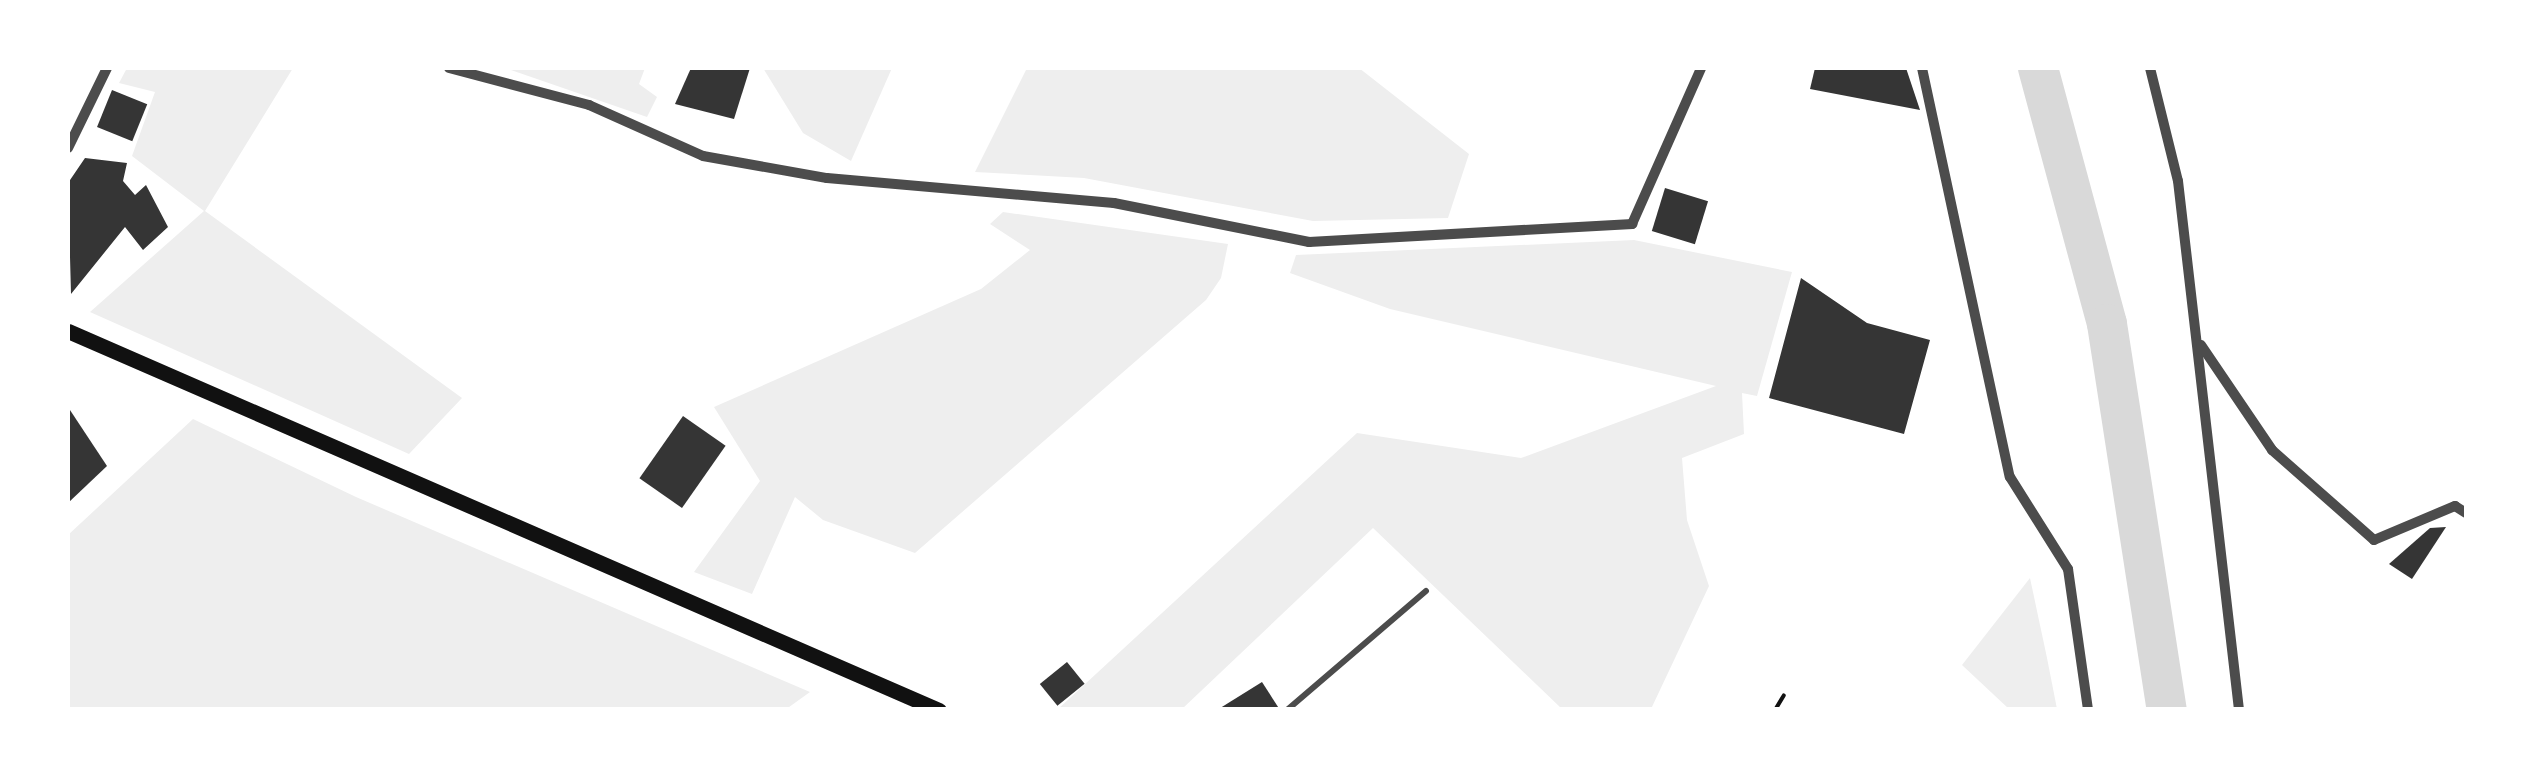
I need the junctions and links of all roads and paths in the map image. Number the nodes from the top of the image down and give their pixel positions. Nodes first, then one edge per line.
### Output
1 (107, 68) edge
2 (449, 68) edge
3 (1700, 68) edge
4 (1922, 68) edge
5 (2150, 68) edge
6 (68, 148) edge
7 (68, 331) edge
8 (2201, 344) junction
9 (2466, 513) edge
10 (1426, 590) dead end
11 (1784, 695) dead end
12 (939, 710) edge
13 (1288, 710) edge
14 (1775, 710) edge
15 (2088, 710) edge
16 (2240, 710) edge

1 - 6 street
2 - 3 street
4 - 15 street
5 - 8 street
7 - 12 main road
8 - 9 street
8 - 16 street
10 - 13 lane
11 - 14 path

